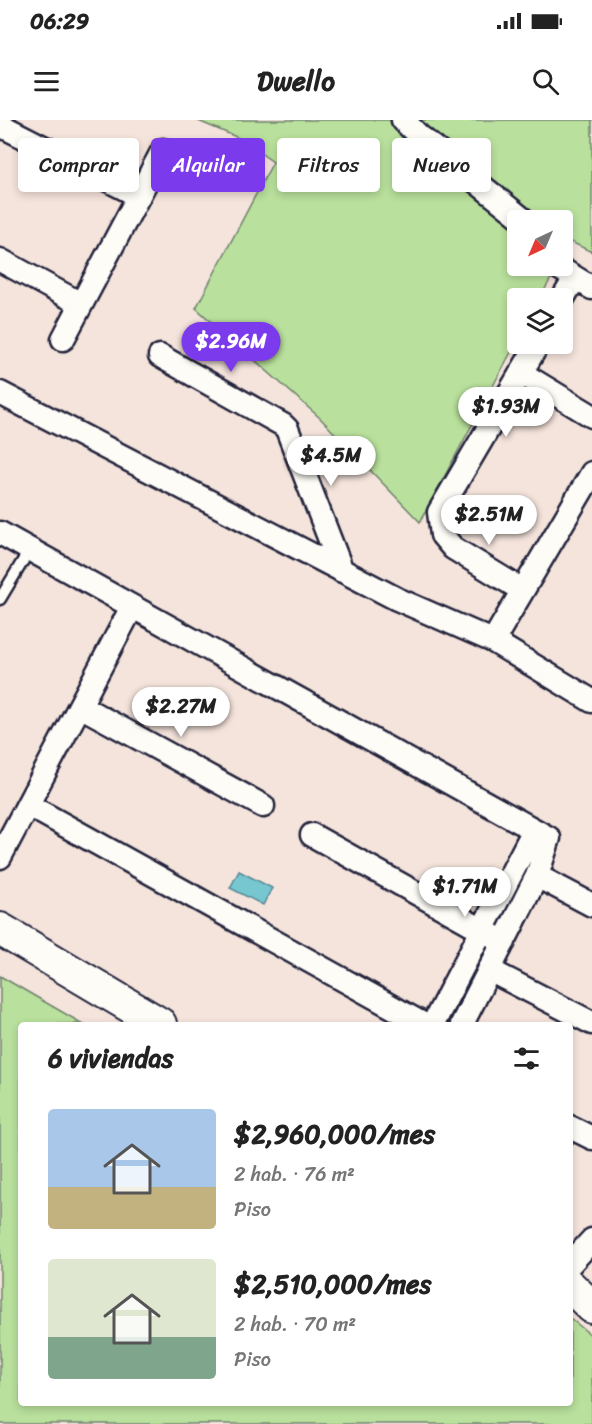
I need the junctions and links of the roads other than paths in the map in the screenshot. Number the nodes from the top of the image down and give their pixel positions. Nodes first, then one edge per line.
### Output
1 (403, 120) edge
2 (0, 125) edge
3 (151, 174) edge
4 (139, 196) junction
5 (511, 210) edge
6 (0, 260) edge
7 (81, 304) junction
8 (63, 339) dead end
9 (532, 354) edge
10 (160, 356) dead end
11 (521, 373) junction
12 (0, 393) edge
13 (592, 416) edge
14 (592, 472) edge
15 (0, 533) edge
16 (30, 549) junction
17 (342, 571) junction
18 (522, 590) junction
19 (0, 599) edge
20 (132, 607) junction
21 (493, 641) junction
22 (591, 698) edge
23 (80, 706) junction
24 (28, 805) junction
25 (263, 806) dead end
26 (534, 831) junction
27 (312, 835) dead end
28 (0, 857) edge
29 (537, 876) junction
30 (592, 905) edge
31 (0, 929) edge
32 (482, 931) junction
33 (504, 942) junction
34 (489, 970) junction
35 (157, 1022) edge
36 (419, 1022) edge
37 (434, 1022) edge
38 (463, 1022) edge
39 (592, 1023) edge
40 (573, 1128) edge
41 (592, 1138) edge
42 (592, 1240) edge
43 (573, 1261) edge
44 (573, 1289) edge
45 (592, 1307) edge

1 - 5 street
2 - 4 street
3 - 4 street
4 - 7 street
6 - 7 street
7 - 8 street
9 - 11 street
10 - 17 street
11 - 13 street
11 - 18 street
12 - 17 street
14 - 18 street
15 - 16 street
16 - 19 lane
16 - 20 street
17 - 21 street
18 - 21 street
20 - 23 street
20 - 26 street
21 - 22 street
23 - 24 street
23 - 25 street
24 - 28 street
24 - 36 street
26 - 29 street
26 - 32 street
27 - 32 street
29 - 30 street
29 - 33 street
31 - 35 main road
32 - 33 street
32 - 37 street
33 - 34 street
34 - 38 street
34 - 39 street
40 - 41 street
42 - 43 street
44 - 45 main road

